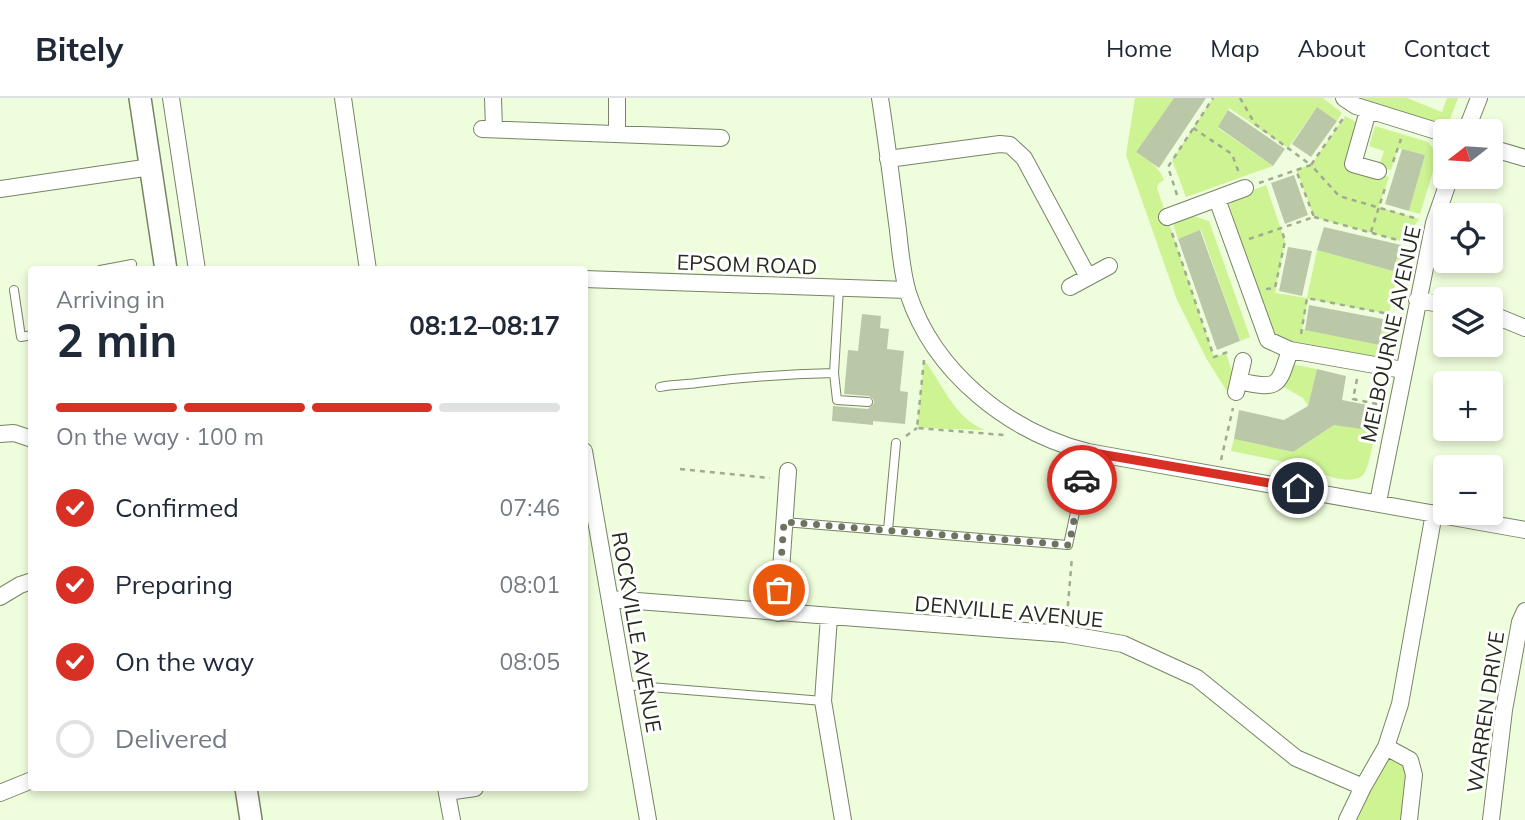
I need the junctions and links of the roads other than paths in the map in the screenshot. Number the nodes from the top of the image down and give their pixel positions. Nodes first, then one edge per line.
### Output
1 (140, 98) edge
2 (171, 98) edge
3 (343, 98) edge
4 (493, 98) edge
5 (617, 98) edge
6 (880, 98) edge
7 (1479, 98) edge
8 (1348, 101) edge
9 (1368, 111) junction
10 (1471, 119) edge
11 (1433, 130) edge
12 (617, 134) junction
13 (721, 138) dead end
14 (1503, 152) edge
15 (1525, 158) edge
16 (888, 159) junction
17 (151, 167) junction
18 (1378, 171) dead end
19 (1245, 188) road end
20 (0, 189) edge
21 (1446, 189) edge
22 (1217, 199) junction
23 (1167, 217) road end
24 (132, 264) dead end
25 (1109, 265) dead end
26 (121, 266) edge
27 (165, 266) edge
28 (196, 266) edge
29 (367, 266) edge
30 (1088, 277) junction
31 (588, 279) edge
32 (1070, 287) dead end
33 (839, 288) junction
34 (14, 290) dead end
35 (907, 290) junction
36 (1417, 300) junction
37 (1433, 303) edge
38 (1503, 319) edge
39 (1525, 328) edge
40 (28, 336) edge
41 (1294, 350) junction
42 (1241, 354) road end
43 (1402, 370) junction
44 (834, 373) junction
45 (660, 387) dead end
46 (868, 402) dead end
47 (0, 434) edge
48 (28, 438) edge
49 (896, 443) dead end
50 (1088, 452) junction
51 (588, 473) edge
52 (787, 475) road end
53 (1378, 502) junction
54 (1433, 513) edge
55 (1433, 519) edge
56 (784, 522) junction
57 (1498, 525) edge
58 (888, 530) junction
59 (1525, 530) edge
60 (28, 582) edge
61 (0, 597) edge
62 (611, 599) junction
63 (1525, 611) edge
64 (778, 613) junction
65 (830, 617) junction
66 (625, 685) junction
67 (823, 701) junction
68 (1386, 747) junction
69 (28, 782) edge
70 (1363, 787) junction
71 (246, 791) edge
72 (447, 791) edge
73 (0, 793) edge
74 (251, 820) edge
75 (452, 820) edge
76 (648, 820) edge
77 (843, 820) edge
78 (1347, 820) edge
79 (1409, 820) edge
80 (1491, 820) edge

1 - 17 street
2 - 28 street
3 - 29 street
4 - 12 street
5 - 12 street
6 - 16 street
7 - 10 street
8 - 9 street
9 - 11 street
9 - 18 street
12 - 13 street
14 - 15 street
16 - 30 street
16 - 35 street
17 - 20 street
17 - 27 street
19 - 22 street
21 - 36 street, MELBOURNE AVENUE
22 - 23 street
22 - 41 street
24 - 26 lane
25 - 30 street
30 - 32 street
31 - 33 street, EPSOM ROAD
33 - 35 street, EPSOM ROAD
33 - 44 lane
34 - 40 lane
35 - 50 street
36 - 37 street
36 - 43 street, MELBOURNE AVENUE
38 - 39 street
41 - 42 street
41 - 43 street
43 - 53 street, MELBOURNE AVENUE
44 - 45 lane
44 - 46 lane
47 - 48 street
49 - 58 lane
50 - 53 street
50 - 58 lane
51 - 62 street, ROCKVILLE AVENUE
52 - 56 street
53 - 54 street
55 - 68 street
56 - 58 lane
56 - 64 street
57 - 59 street
60 - 61 street
62 - 64 street, DENVILLE AVENUE
62 - 66 street, ROCKVILLE AVENUE
63 - 80 street, WARREN DRIVE
64 - 65 street, DENVILLE AVENUE
65 - 67 street
65 - 70 street, DENVILLE AVENUE
66 - 67 lane
66 - 76 street, ROCKVILLE AVENUE
67 - 77 street
68 - 70 street
68 - 79 street
69 - 73 street
70 - 78 street
71 - 74 street
72 - 75 street

